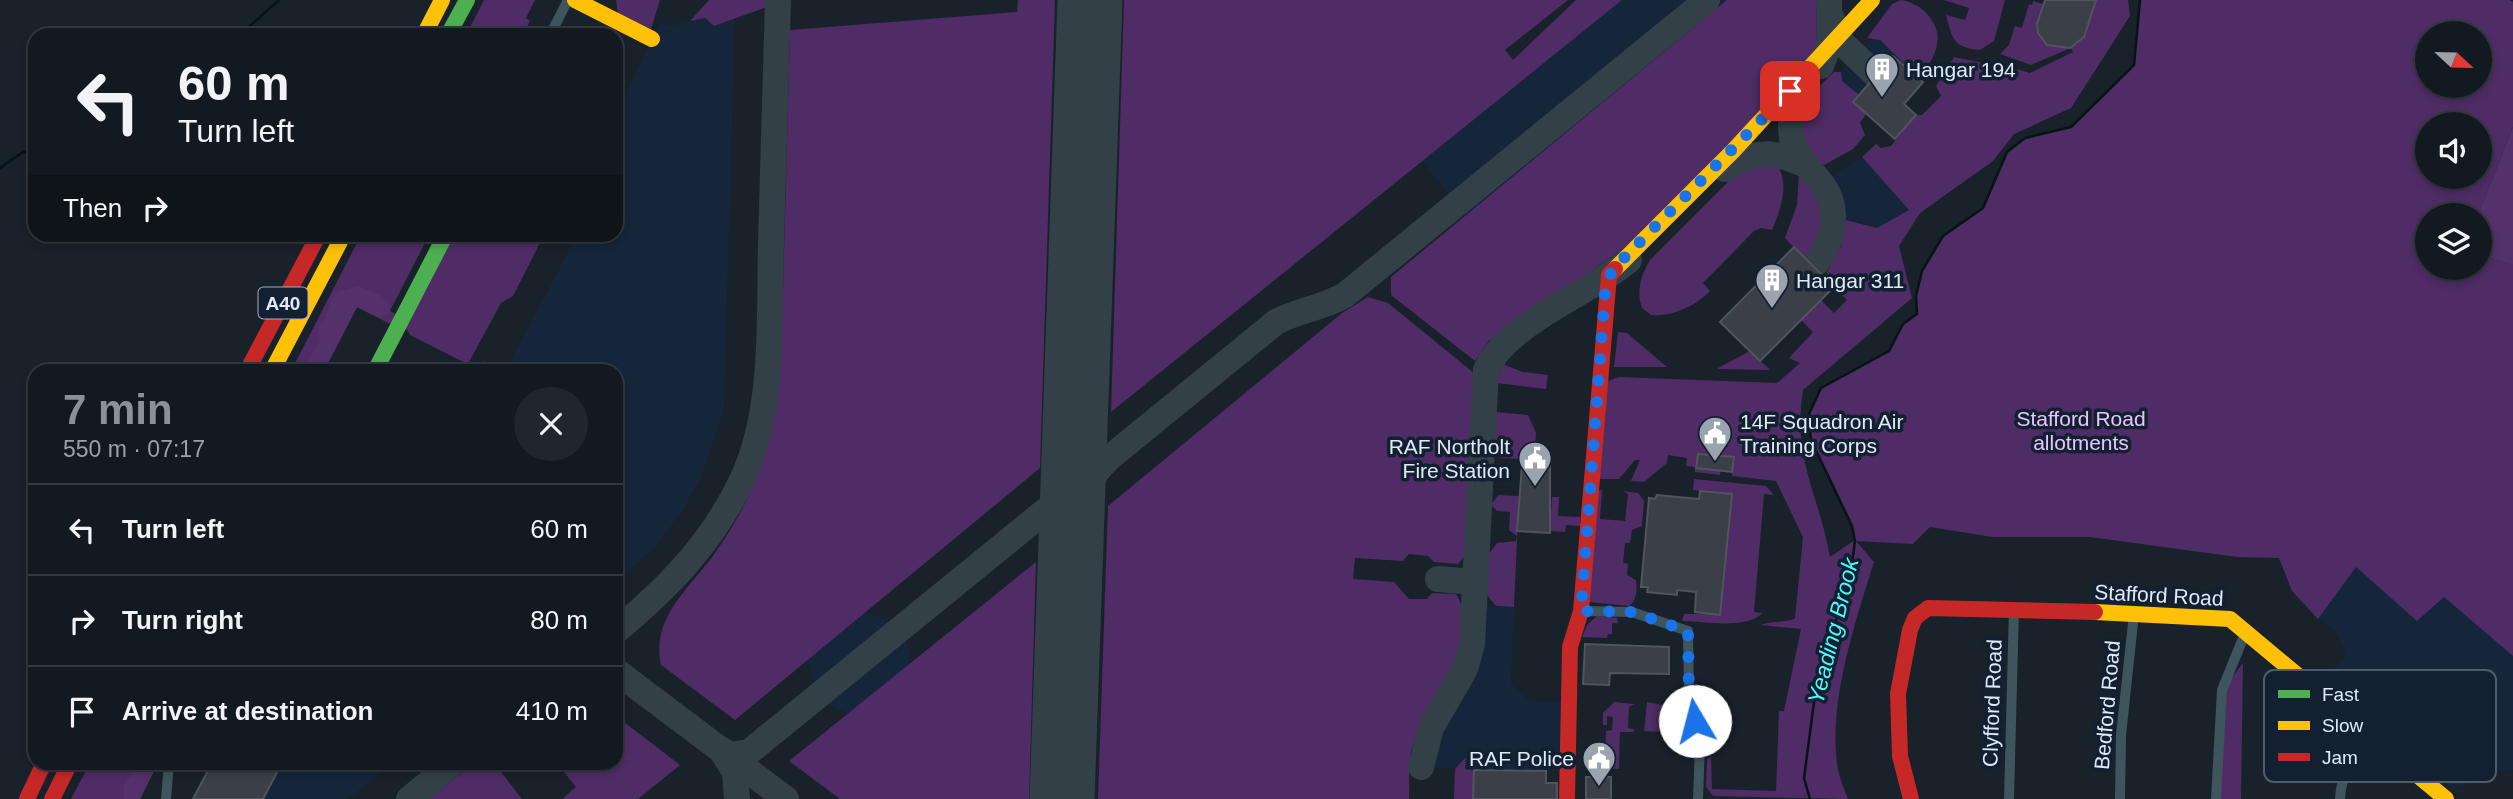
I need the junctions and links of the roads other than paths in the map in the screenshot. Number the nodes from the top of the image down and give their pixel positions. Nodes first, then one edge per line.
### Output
1 (442, 0) edge
2 (467, 0) edge
3 (568, 0) edge
4 (575, 0) edge
5 (1872, 0) edge
6 (428, 28) edge
7 (452, 28) edge
8 (554, 28) edge
9 (652, 39) dead end
10 (315, 242) edge
11 (340, 242) edge
12 (442, 242) edge
13 (251, 364) edge
14 (276, 364) edge
15 (379, 364) edge
16 (2014, 608) junction
17 (1581, 611) junction
18 (2134, 614) junction
19 (2246, 631) junction
20 (2293, 670) edge
21 (41, 770) edge
22 (66, 770) edge
23 (168, 770) edge
24 (2426, 782) edge
25 (27, 799) edge
26 (52, 799) edge
27 (166, 799) edge
28 (1567, 799) edge
29 (1698, 799) edge
30 (1911, 799) edge
31 (2009, 799) edge
32 (2120, 799) edge
33 (2216, 799) edge
34 (2446, 799) edge

1 - 6 main road
2 - 7 main road
3 - 8 street
4 - 9 main road
5 - 17 main road
10 - 13 main road, A40
11 - 14 main road, A40
12 - 15 main road
16 - 18 main road, Stafford Road
16 - 30 main road, Stafford Road
16 - 31 street, Clyfford Road
17 - 28 main road
17 - 29 street
18 - 19 main road, Stafford Road
18 - 32 street, Bedford Road
19 - 20 main road, Stafford Road
19 - 33 street
21 - 25 main road
22 - 26 main road
23 - 27 street
24 - 34 main road, Stafford Road

